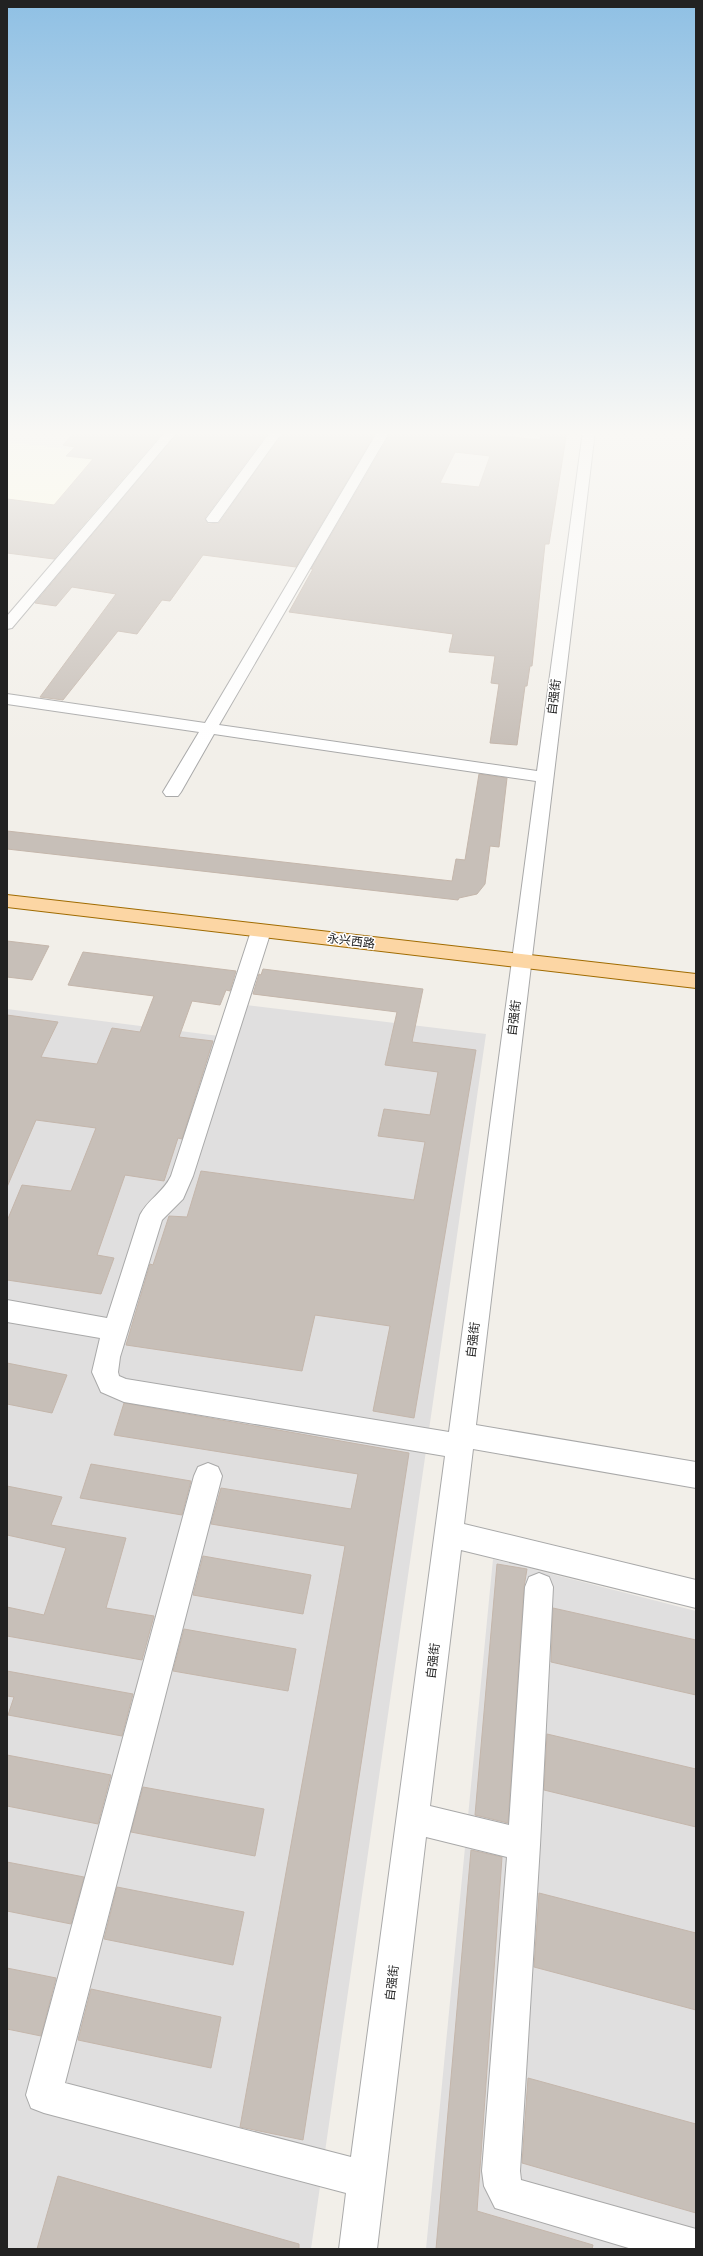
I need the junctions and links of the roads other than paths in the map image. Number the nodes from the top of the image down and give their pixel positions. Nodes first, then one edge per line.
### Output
1 (83, 536) edge
2 (322, 536) edge
3 (575, 536) edge
4 (7, 626) edge
5 (7, 699) edge
6 (210, 728) junction
7 (544, 776) junction
8 (172, 792) dead end
9 (7, 888) edge
10 (7, 901) edge
11 (261, 931) junction
12 (522, 954) junction
13 (696, 967) edge
14 (696, 981) edge
15 (7, 1312) edge
16 (116, 1330) junction
17 (461, 1440) junction
18 (696, 1475) edge
19 (208, 1476) dead end
20 (449, 1534) junction
21 (539, 1587) dead end
22 (696, 1594) edge
23 (413, 1818) junction
24 (524, 1845) junction
25 (367, 2180) junction
26 (696, 2248) edge
27 (358, 2249) edge

1 - 4 street
2 - 6 street
3 - 7 street, 自强街
5 - 6 street
6 - 7 street
6 - 8 street
7 - 12 street, 自强街
9 - 12 main road, 永兴西路
10 - 11 main road, 永兴西路
11 - 12 main road, 永兴西路
11 - 16 street
12 - 13 main road, 永兴西路
12 - 14 main road, 永兴西路
12 - 17 street, 自强街
15 - 16 street
16 - 17 street
17 - 18 street
17 - 20 street, 自强街
19 - 25 street
20 - 22 street
20 - 23 street, 自强街
21 - 24 street
23 - 24 street
23 - 25 street, 自强街
24 - 26 street
25 - 27 street, 自强街

